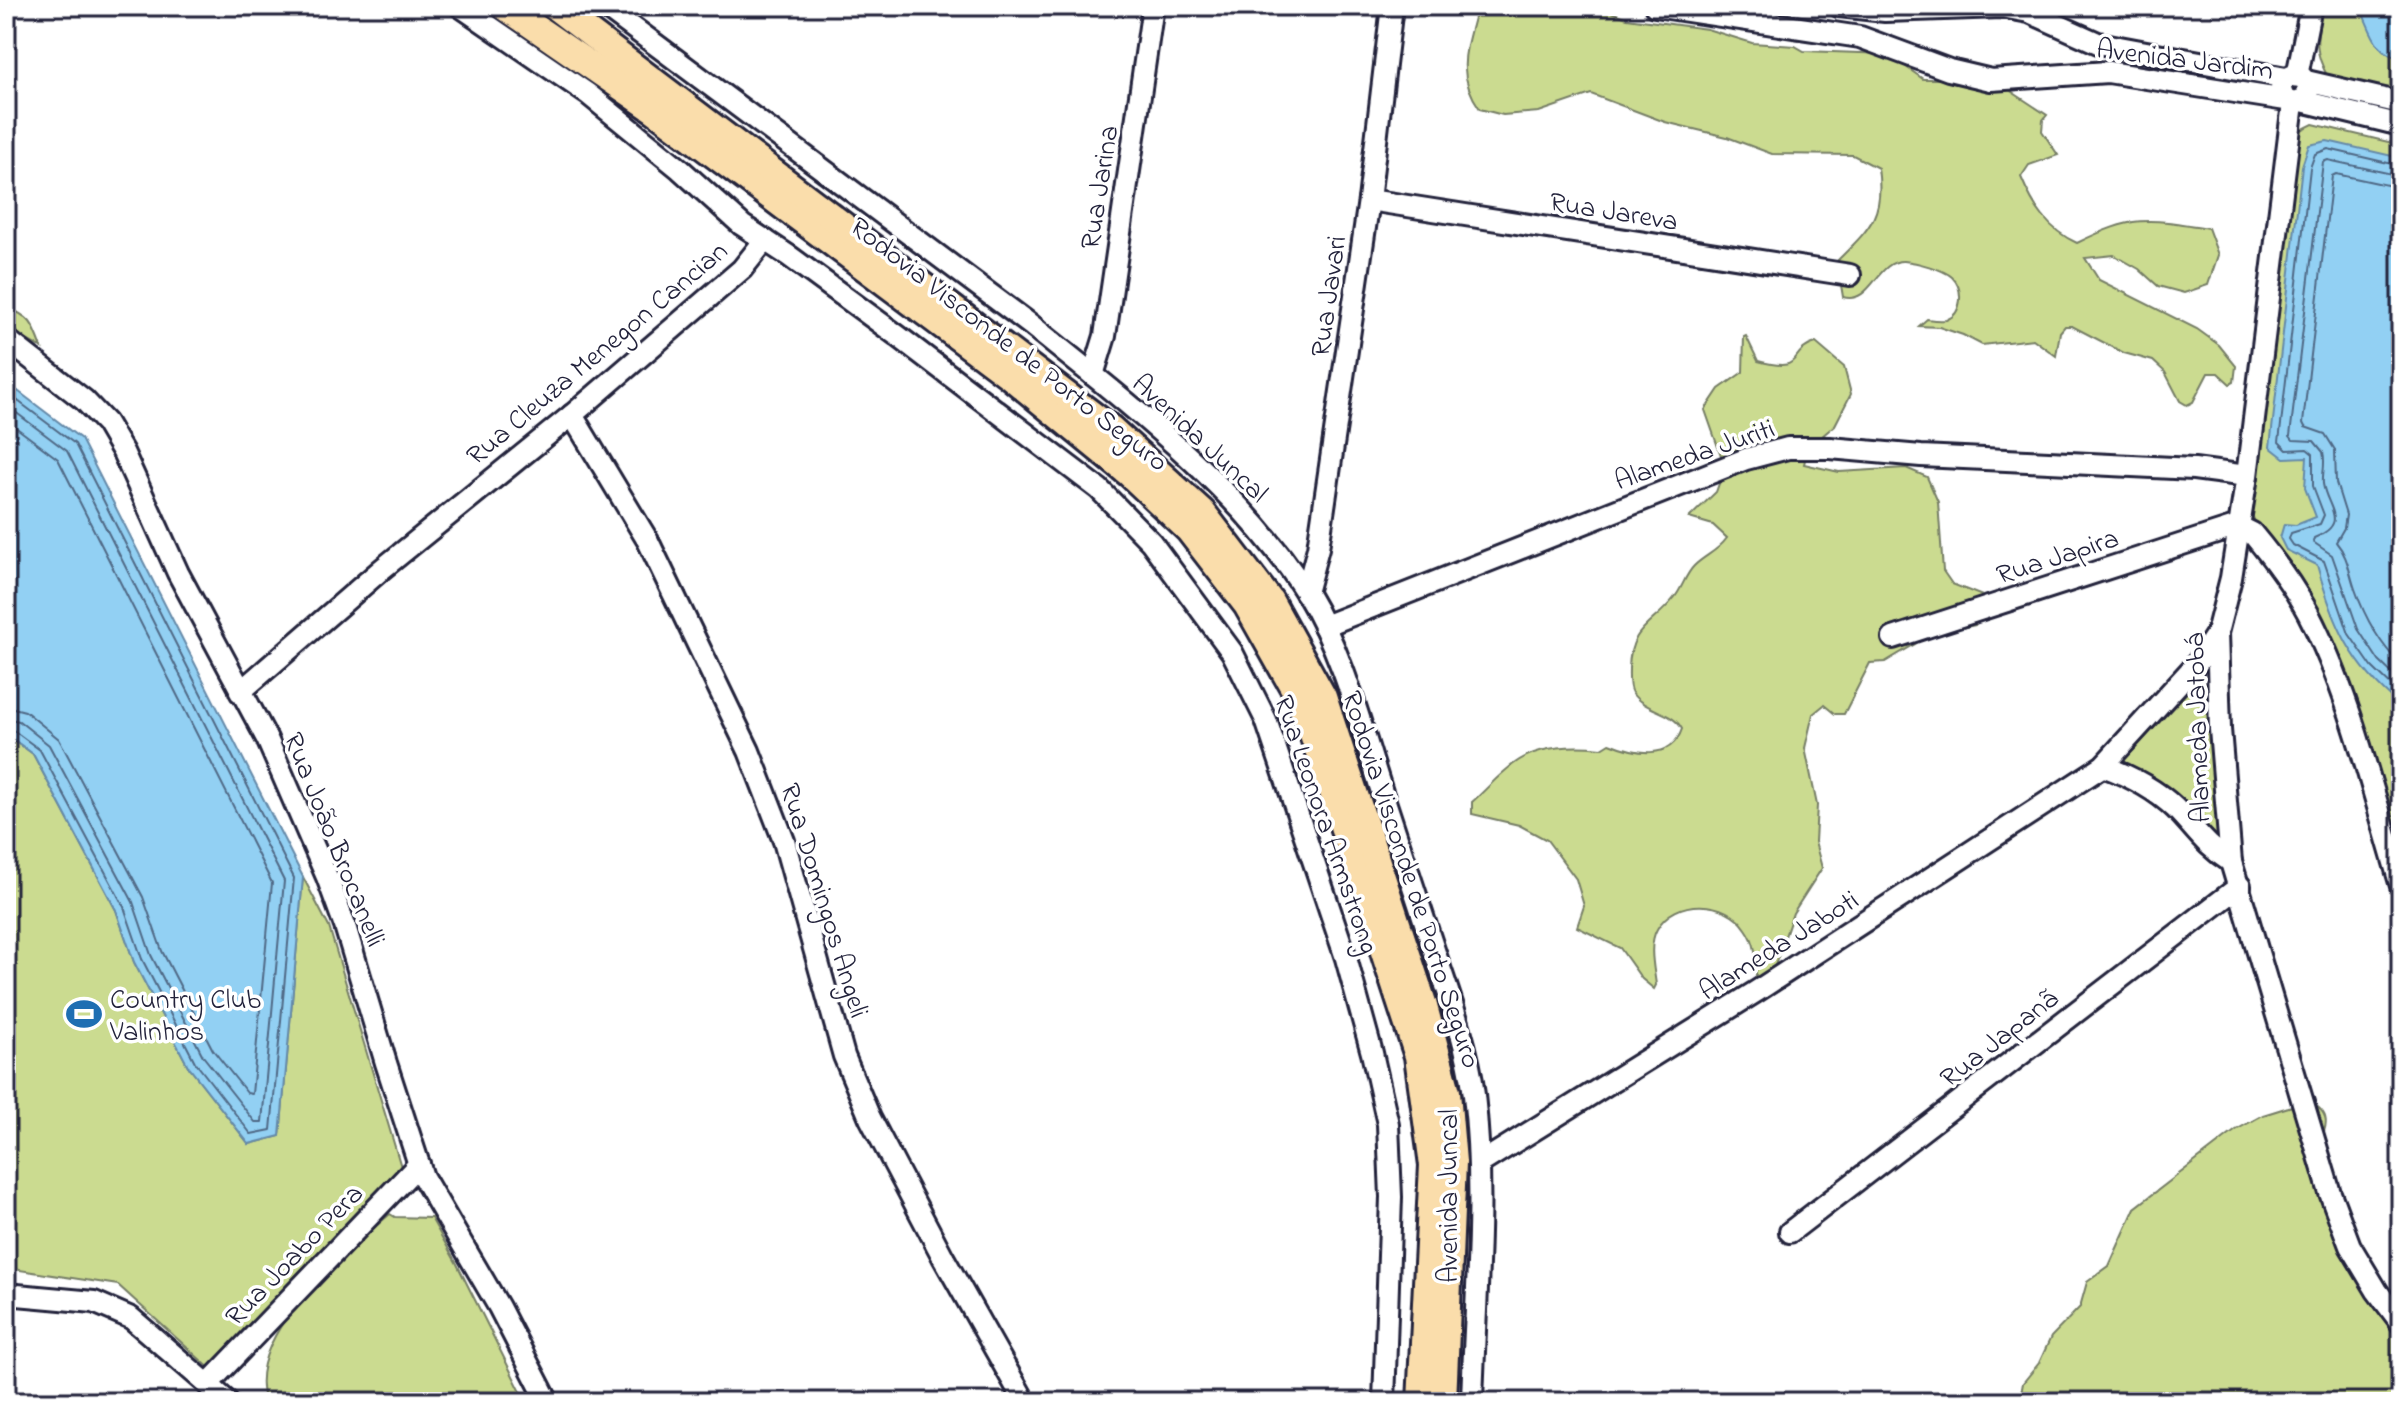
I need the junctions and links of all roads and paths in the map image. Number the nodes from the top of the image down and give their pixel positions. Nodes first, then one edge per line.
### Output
1 (460, 6) edge
2 (504, 6) edge
3 (554, 6) edge
4 (604, 6) edge
5 (1153, 6) edge
6 (1392, 6) edge
7 (1655, 6) edge
8 (1839, 6) edge
9 (2311, 6) edge
10 (1875, 10) junction
11 (1860, 37) junction
12 (1881, 43) junction
13 (2295, 90) junction
14 (2401, 103) edge
15 (2401, 125) edge
16 (1369, 200) junction
17 (765, 240) junction
18 (1850, 275) dead end
19 (6, 339) edge
20 (1093, 375) junction
21 (572, 415) junction
22 (2247, 476) junction
23 (2238, 526) junction
24 (1306, 593) junction
25 (1324, 626) junction
26 (2217, 633) junction
27 (1893, 638) dead end
28 (240, 692) junction
29 (2103, 766) junction
30 (2231, 862) junction
31 (2240, 886) junction
32 (2401, 886) edge
33 (419, 1164) junction
34 (1479, 1164) junction
35 (1790, 1232) dead end
36 (6, 1294) edge
37 (2401, 1323) edge
38 (209, 1383) junction
39 (228, 1402) edge
40 (548, 1402) edge
41 (1025, 1402) edge
42 (1384, 1402) edge
43 (1421, 1402) edge
44 (1443, 1402) edge
45 (1472, 1402) edge

1 - 17 street, Rua Cleuza Menegon Cancian
2 - 43 main road, Rodovia Visconde de Porto Seguro
3 - 44 main road, Rodovia Visconde de Porto Seguro
4 - 20 street, Avenida Juncal
5 - 20 street, Rua Jarina
6 - 16 street, Rua Javari
7 - 11 street, Avenida Jardim
8 - 10 street, Avenida Jardim
9 - 13 street, Alameda Jatobá
10 - 11 street
10 - 12 street
10 - 13 street, Avenida Jardim
11 - 12 street, Avenida Jardim
12 - 13 street, Avenida Jardim
13 - 14 street, Avenida Jardim
13 - 15 street, Avenida Jardim
13 - 22 street, Alameda Jatobá
16 - 18 street, Rua Jareva
16 - 24 street, Rua Javari
17 - 21 street, Rua Cleuza Menegon Cancian
17 - 42 street, Rua Leonora Armstrong
19 - 28 street, Rua João Brocanelli
20 - 24 street, Avenida Juncal
21 - 28 street, Rua Cleuza Menegon Cancian
21 - 41 street, Rua Domingos Angeli
22 - 23 street, Alameda Jatobá
22 - 25 street, Alameda Juriti
23 - 26 street, Alameda Jatobá
23 - 27 street, Rua Japira
23 - 32 street
24 - 25 street, Avenida Juncal
25 - 34 street, Avenida Juncal
26 - 29 street, Alameda Jaboti
26 - 30 street, Alameda Jatobá
28 - 33 street, Rua João Brocanelli
29 - 30 street
29 - 34 street, Alameda Jaboti
30 - 31 street, Alameda Jatobá
31 - 35 street, Rua Japanã
31 - 37 street, Alameda Jatobá
33 - 38 street, Rua Joabo Pera
33 - 40 street, Rua João Brocanelli
34 - 45 street, Avenida Juncal
36 - 38 street
38 - 39 street

